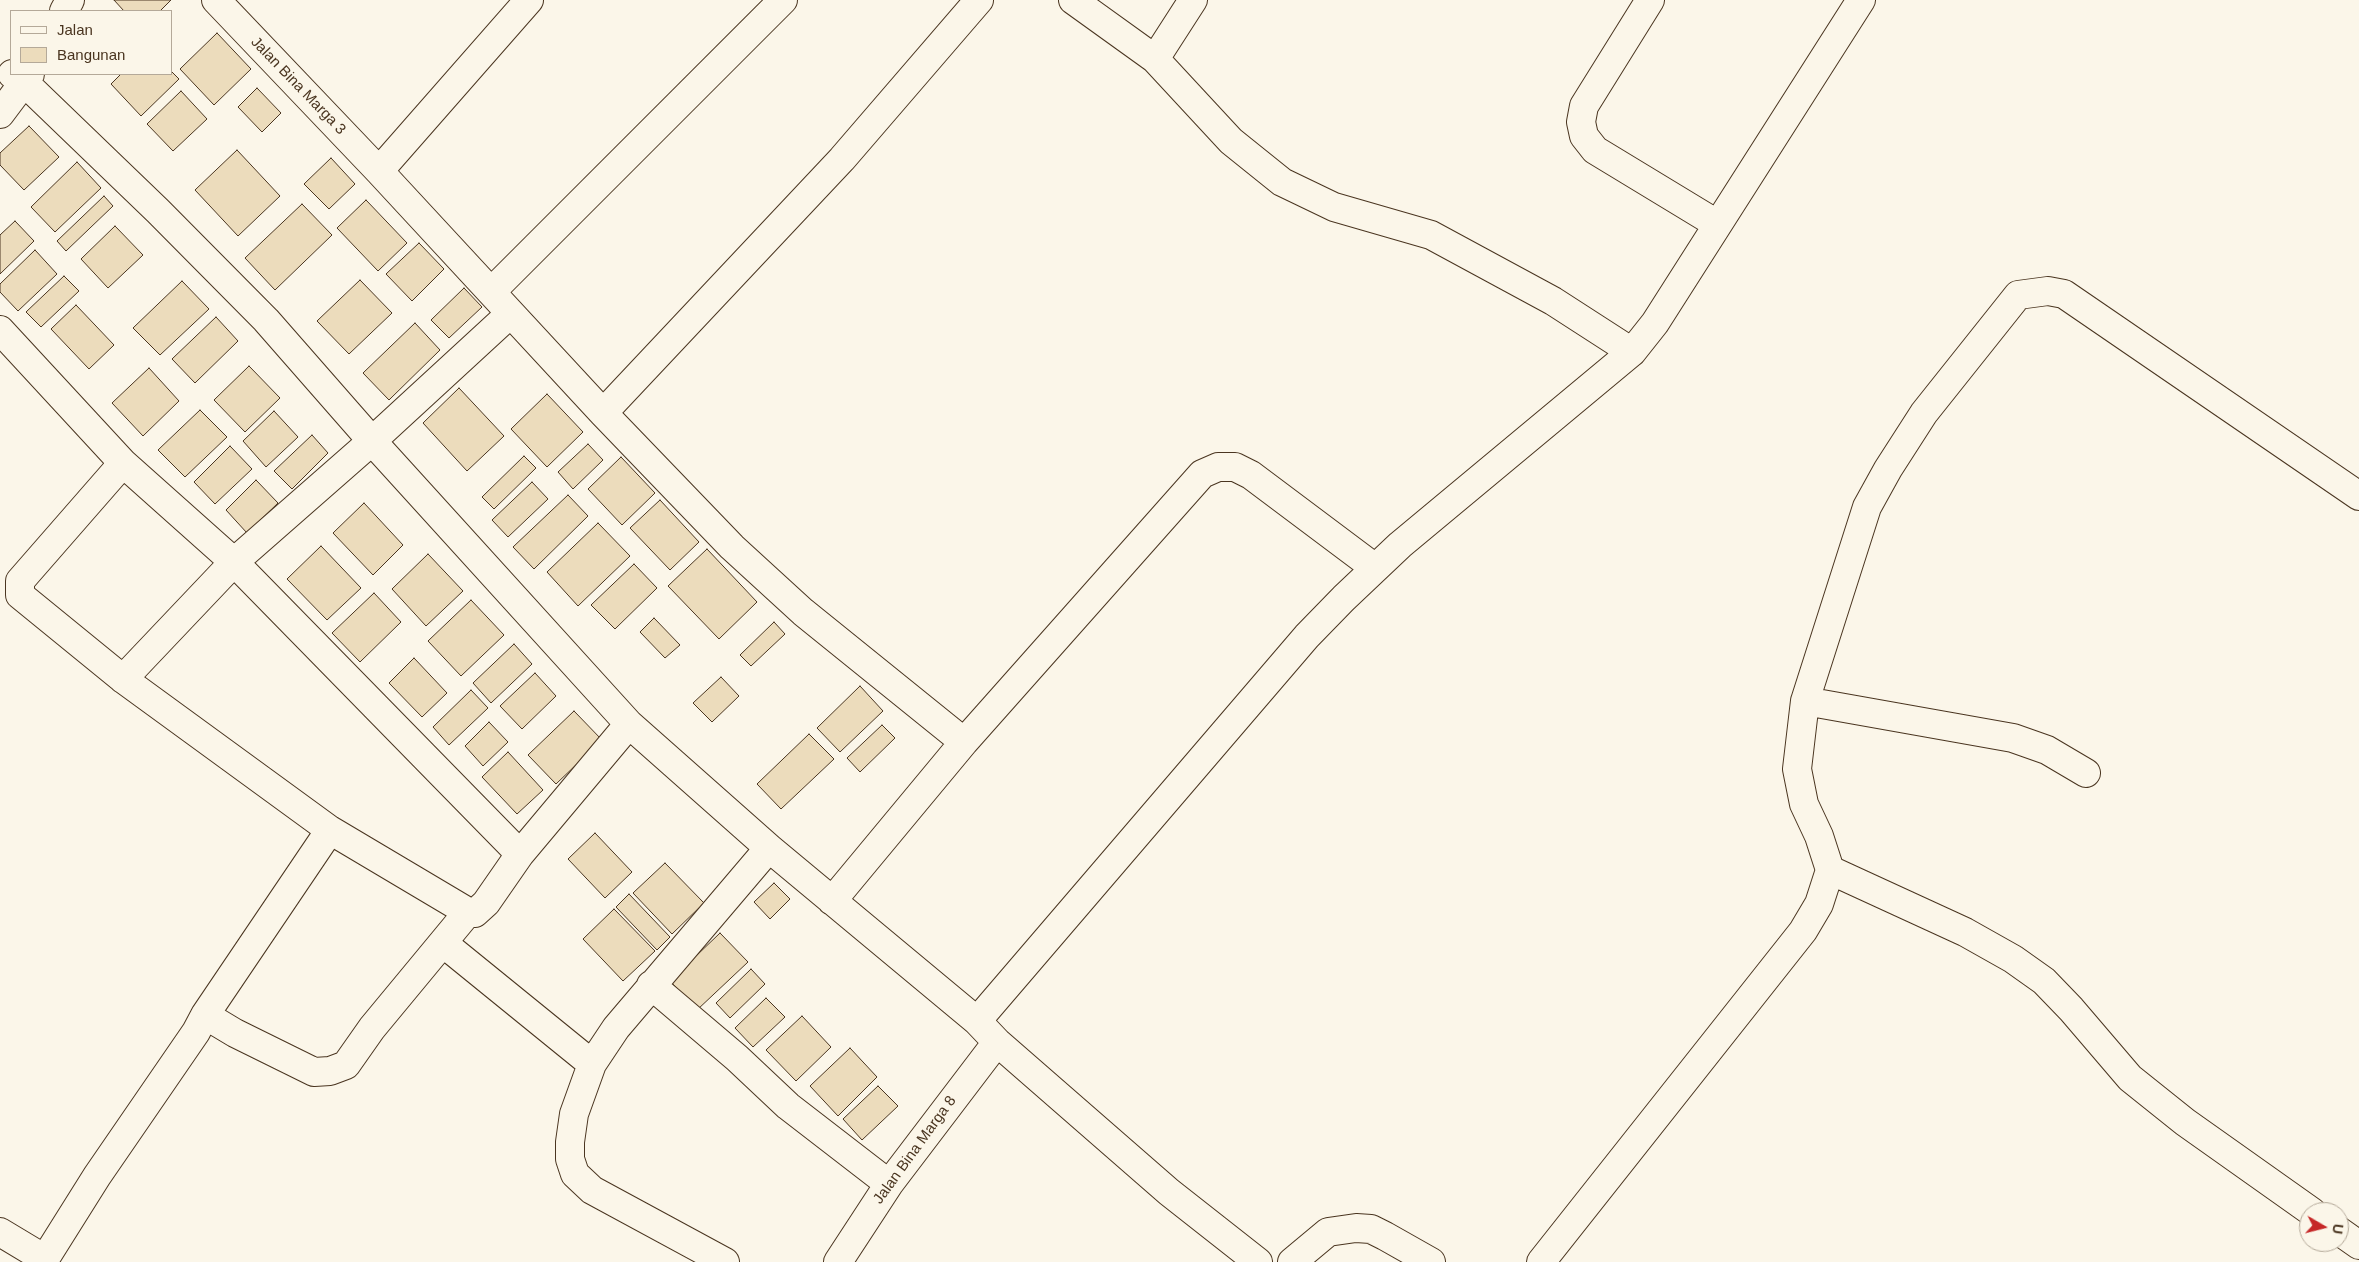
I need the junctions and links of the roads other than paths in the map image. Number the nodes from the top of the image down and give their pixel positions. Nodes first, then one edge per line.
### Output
1 (216, 0) edge
2 (529, 0) edge
3 (783, 0) edge
4 (979, 0) edge
5 (1073, 0) edge
6 (1194, 0) edge
7 (1650, 0) edge
8 (1861, 0) edge
9 (1156, 59) junction
10 (20, 76) edge
11 (0, 114) edge
12 (380, 171) junction
13 (1717, 224) junction
14 (491, 292) junction
15 (510, 314) junction
16 (0, 330) edge
17 (1632, 352) junction
18 (603, 413) junction
19 (372, 441) junction
20 (123, 463) junction
21 (2359, 496) edge
22 (234, 562) junction
23 (1375, 568) junction
24 (10, 600) edge
25 (123, 679) junction
26 (1805, 701) junction
27 (628, 724) junction
28 (964, 742) junction
29 (2086, 773) dead end
30 (330, 830) junction
31 (769, 848) junction
32 (520, 854) junction
33 (1830, 870) junction
34 (832, 901) junction
35 (468, 912) junction
36 (443, 942) junction
37 (651, 985) junction
38 (205, 1015) junction
39 (977, 1021) junction
40 (997, 1042) junction
41 (592, 1064) junction
42 (889, 1184) junction
43 (2299, 1203) edge
44 (0, 1232) edge
45 (44, 1260) edge
46 (725, 1262) edge
47 (838, 1262) edge
48 (1258, 1262) edge
49 (1292, 1262) edge
50 (1431, 1262) edge
51 (1541, 1262) edge

1 - 12 street, Jalan Bina Marga 3
2 - 12 street
3 - 14 street
4 - 18 street
5 - 9 street
6 - 9 street
7 - 13 street
8 - 13 street
9 - 17 street
10 - 11 street
10 - 19 street
12 - 14 street, Jalan Bina Marga 3
13 - 17 street
14 - 15 street, Jalan Bina Marga 3
15 - 18 street, Jalan Bina Marga 3
15 - 19 street
16 - 20 street
17 - 23 street
18 - 28 street, Jalan Bina Marga 3
19 - 22 street
19 - 27 street
20 - 22 street
20 - 24 street
21 - 26 street
22 - 25 street
22 - 32 street
23 - 28 street
23 - 39 street
24 - 25 street
25 - 30 street
26 - 29 street
26 - 33 street
27 - 31 street
27 - 32 street
28 - 34 street
30 - 35 street
30 - 38 street
31 - 34 street
31 - 37 street
32 - 35 street
33 - 43 street
33 - 51 street
34 - 39 street
35 - 36 street
36 - 38 street
36 - 41 street
37 - 41 street
37 - 42 street
38 - 45 street
39 - 40 street
40 - 42 street, Jalan Bina Marga 8
40 - 48 street
41 - 46 street
42 - 47 street, Jalan Bina Marga 8
44 - 45 street
49 - 50 street

